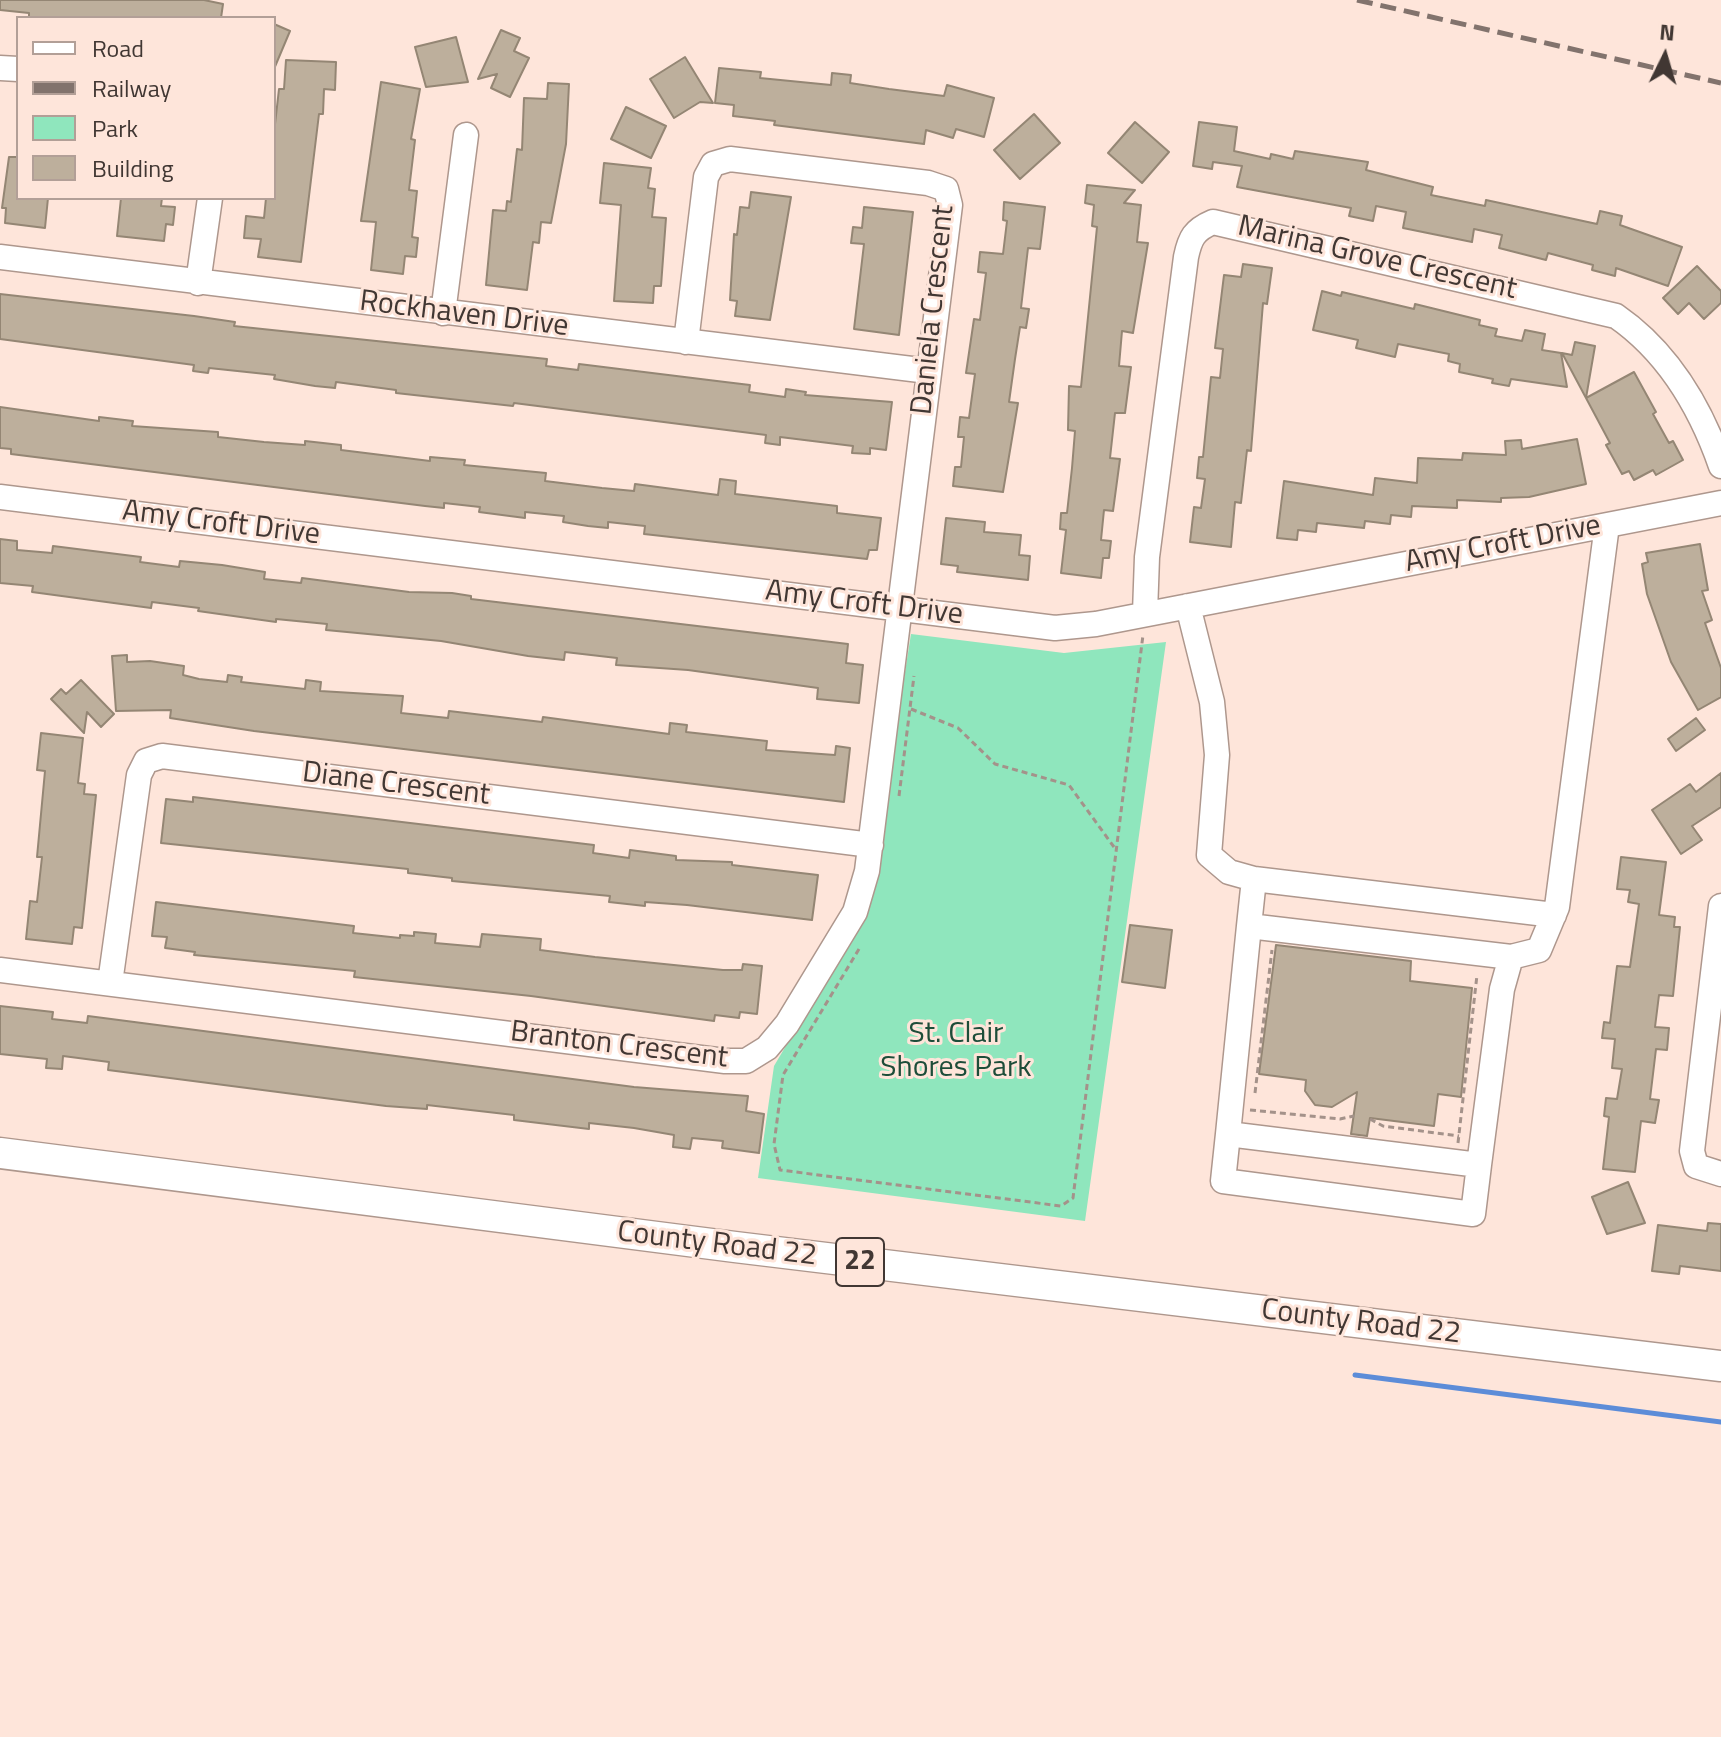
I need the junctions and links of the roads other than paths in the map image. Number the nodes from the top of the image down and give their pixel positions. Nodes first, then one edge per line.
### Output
1 (466, 135) dead end
2 (210, 200) edge
3 (0, 257) edge
4 (198, 283) junction
5 (443, 313) junction
6 (686, 342) junction
7 (928, 371) junction
8 (1721, 466) edge
9 (0, 497) edge
10 (1721, 503) edge
11 (1607, 525) junction
12 (1188, 606) junction
13 (900, 608) junction
14 (1145, 613) junction
15 (871, 845) junction
16 (1254, 879) junction
17 (1721, 906) edge
18 (1554, 915) junction
19 (1249, 926) junction
20 (1511, 957) junction
21 (0, 970) edge
22 (110, 983) junction
23 (1239, 1135) junction
24 (0, 1153) edge
25 (1468, 1164) junction
26 (1721, 1174) edge
27 (1721, 1366) edge

1 - 5 street
2 - 4 street
3 - 4 street, Rockhaven Drive
4 - 5 street, Rockhaven Drive
5 - 6 street, Rockhaven Drive
6 - 7 street, Rockhaven Drive
6 - 7 street, Daniela Crescent
7 - 13 street, Daniela Crescent
8 - 14 street, Marina Grove Crescent
9 - 13 street, Amy Croft Drive
10 - 11 street, Amy Croft Drive
11 - 12 street, Amy Croft Drive
11 - 18 street
12 - 14 street, Amy Croft Drive
12 - 16 street
13 - 14 street, Amy Croft Drive
13 - 15 street, Branton Crescent
15 - 22 street, Branton Crescent
15 - 22 street, Diane Crescent
16 - 18 street
16 - 19 street
17 - 26 street
18 - 20 street
19 - 20 street
19 - 23 street
20 - 25 street
21 - 22 street, Branton Crescent
23 - 25 street
23 - 25 street
24 - 27 main road, County Road 22 / 22

